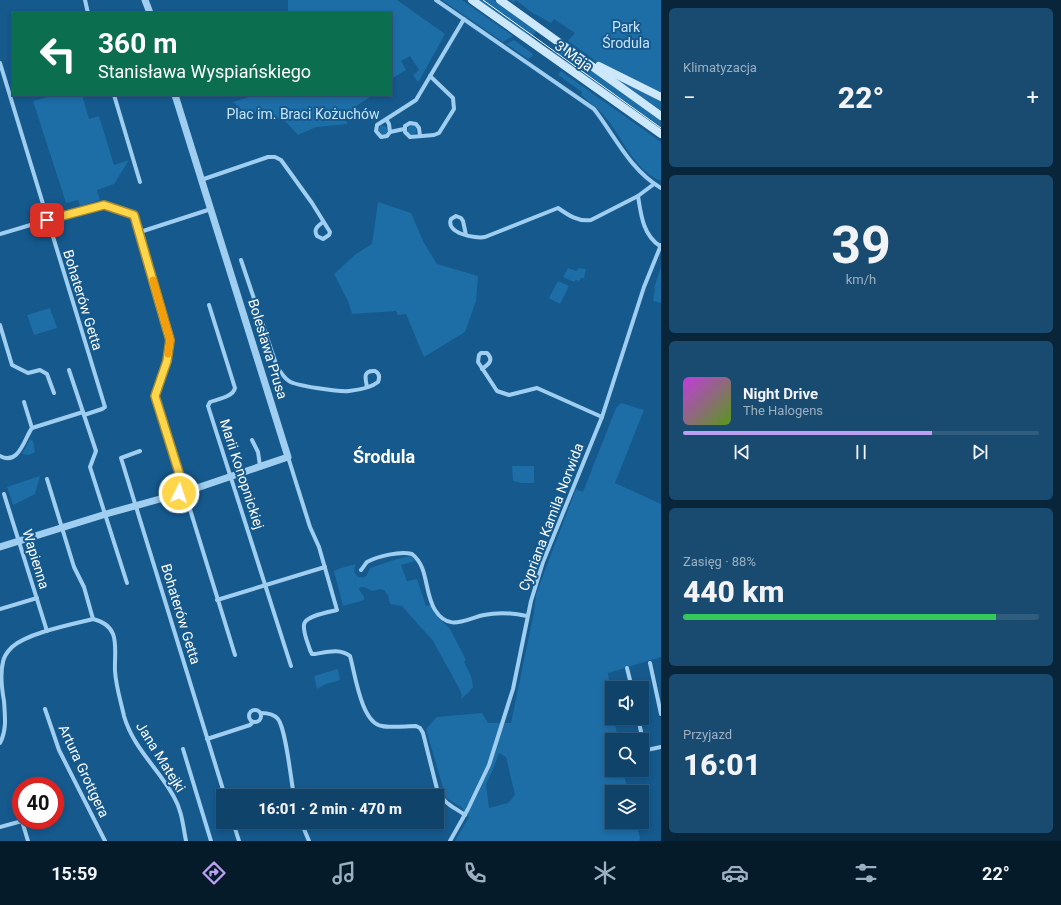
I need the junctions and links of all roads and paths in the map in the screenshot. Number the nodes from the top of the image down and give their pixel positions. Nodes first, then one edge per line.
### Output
1 (85, 0) edge
2 (145, 0) edge
3 (436, 0) edge
4 (472, 0) edge
5 (500, 0) edge
6 (88, 12) edge
7 (150, 12) edge
8 (464, 19) junction
9 (583, 60) junction
10 (0, 63) edge
11 (430, 76) junction
12 (114, 96) edge
13 (175, 96) edge
14 (661, 97) edge
15 (661, 116) edge
16 (386, 119) junction
17 (404, 129) junction
18 (390, 132) junction
19 (661, 134) edge
20 (420, 136) junction
21 (202, 180) junction
22 (140, 182) dead end
23 (654, 184) junction
24 (661, 187) edge
25 (638, 196) junction
26 (211, 208) junction
27 (47, 220) junction
28 (323, 222) dead end
29 (140, 232) junction
30 (0, 234) edge
31 (466, 235) junction
32 (661, 245) edge
33 (241, 260) dead end
34 (209, 305) dead end
35 (0, 325) edge
36 (482, 369) dead end
37 (69, 370) dead end
38 (367, 386) dead end
39 (54, 393) dead end
40 (24, 402) dead end
41 (84, 413) junction
42 (602, 417) junction
43 (32, 428) junction
44 (252, 440) dead end
45 (140, 451) dead end
46 (0, 456) edge
47 (288, 456) junction
48 (260, 466) junction
49 (231, 476) junction
50 (47, 479) dead end
51 (185, 492) junction
52 (4, 494) dead end
53 (136, 506) junction
54 (106, 514) junction
55 (62, 528) junction
56 (19, 541) junction
57 (0, 547) edge
58 (325, 567) junction
59 (361, 570) dead end
60 (127, 583) dead end
61 (265, 585) junction
62 (37, 598) junction
63 (218, 600) junction
64 (0, 609) edge
65 (527, 616) junction
66 (93, 619) junction
67 (47, 631) junction
68 (235, 656) dead end
69 (650, 662) dead end
70 (291, 666) dead end
71 (627, 668) dead end
72 (1, 670) edge
73 (630, 681) edge
74 (45, 709) dead end
75 (261, 713) junction
76 (661, 714) edge
77 (253, 722) junction
78 (207, 739) junction
79 (0, 743) edge
80 (661, 747) edge
81 (183, 749) dead end
82 (649, 749) edge
83 (223, 789) edge
84 (293, 789) edge
85 (465, 814) junction
86 (0, 826) edge
87 (235, 829) edge
88 (304, 829) edge
89 (28, 841) edge
90 (106, 841) edge
91 (186, 841) edge
92 (211, 841) edge
93 (239, 841) edge
94 (309, 841) edge
95 (450, 841) edge

1 - 6 street
2 - 7 street
3 - 8 street
4 - 19 main road, 3 Maja
5 - 9 main road, 3 Maja
8 - 11 street
8 - 23 street
9 - 14 main road
9 - 15 main road, 3 Maja
10 - 27 street, Bohaterów Getta
11 - 16 street
11 - 20 street
12 - 22 street
13 - 21 street, Bolesława Prusa
16 - 18 street
16 - 18 street
17 - 18 street
17 - 20 street
17 - 20 street
21 - 26 street, Bolesława Prusa
21 - 28 street
23 - 24 street
23 - 25 street
25 - 31 street
25 - 32 street, Cypriana Kamila Norwida
26 - 29 street
26 - 47 street, Bolesława Prusa
27 - 29 street
27 - 30 street
27 - 41 street, Bohaterów Getta
29 - 51 street
31 - 31 street
32 - 42 street, Cypriana Kamila Norwida
33 - 38 street
34 - 49 street, Marii Konopnickiej
35 - 39 street
36 - 42 street
37 - 41 street
40 - 43 street
41 - 43 street
41 - 54 street
42 - 65 street, Cypriana Kamila Norwida
43 - 46 street
44 - 48 street
45 - 53 street, Bohaterów Getta
47 - 48 street
47 - 58 street, Bolesława Prusa
48 - 49 street
49 - 51 street
49 - 61 street, Marii Konopnickiej
50 - 55 street
51 - 53 street
51 - 63 street
52 - 56 street, Wapienna
53 - 54 street
53 - 78 street, Bohaterów Getta
54 - 55 street
54 - 60 street
55 - 56 street
55 - 66 street
56 - 57 street
56 - 62 street, Wapienna
58 - 61 street
58 - 85 street, Bolesława Prusa
59 - 65 street
61 - 63 street
61 - 70 street, Marii Konopnickiej
62 - 64 street
62 - 67 street, Wapienna
63 - 68 street
65 - 85 street, Cypriana Kamila Norwida
66 - 67 street
66 - 91 street, Jana Matejki
67 - 72 street
69 - 76 street
71 - 73 street
72 - 79 street
74 - 90 street, Artura Grottgera
75 - 77 street
75 - 77 street
75 - 84 street
77 - 78 street
78 - 83 street, Bohaterów Getta
80 - 82 street
81 - 92 street
85 - 95 street, Cypriana Kamila Norwida
86 - 89 street
87 - 93 street
88 - 94 street

